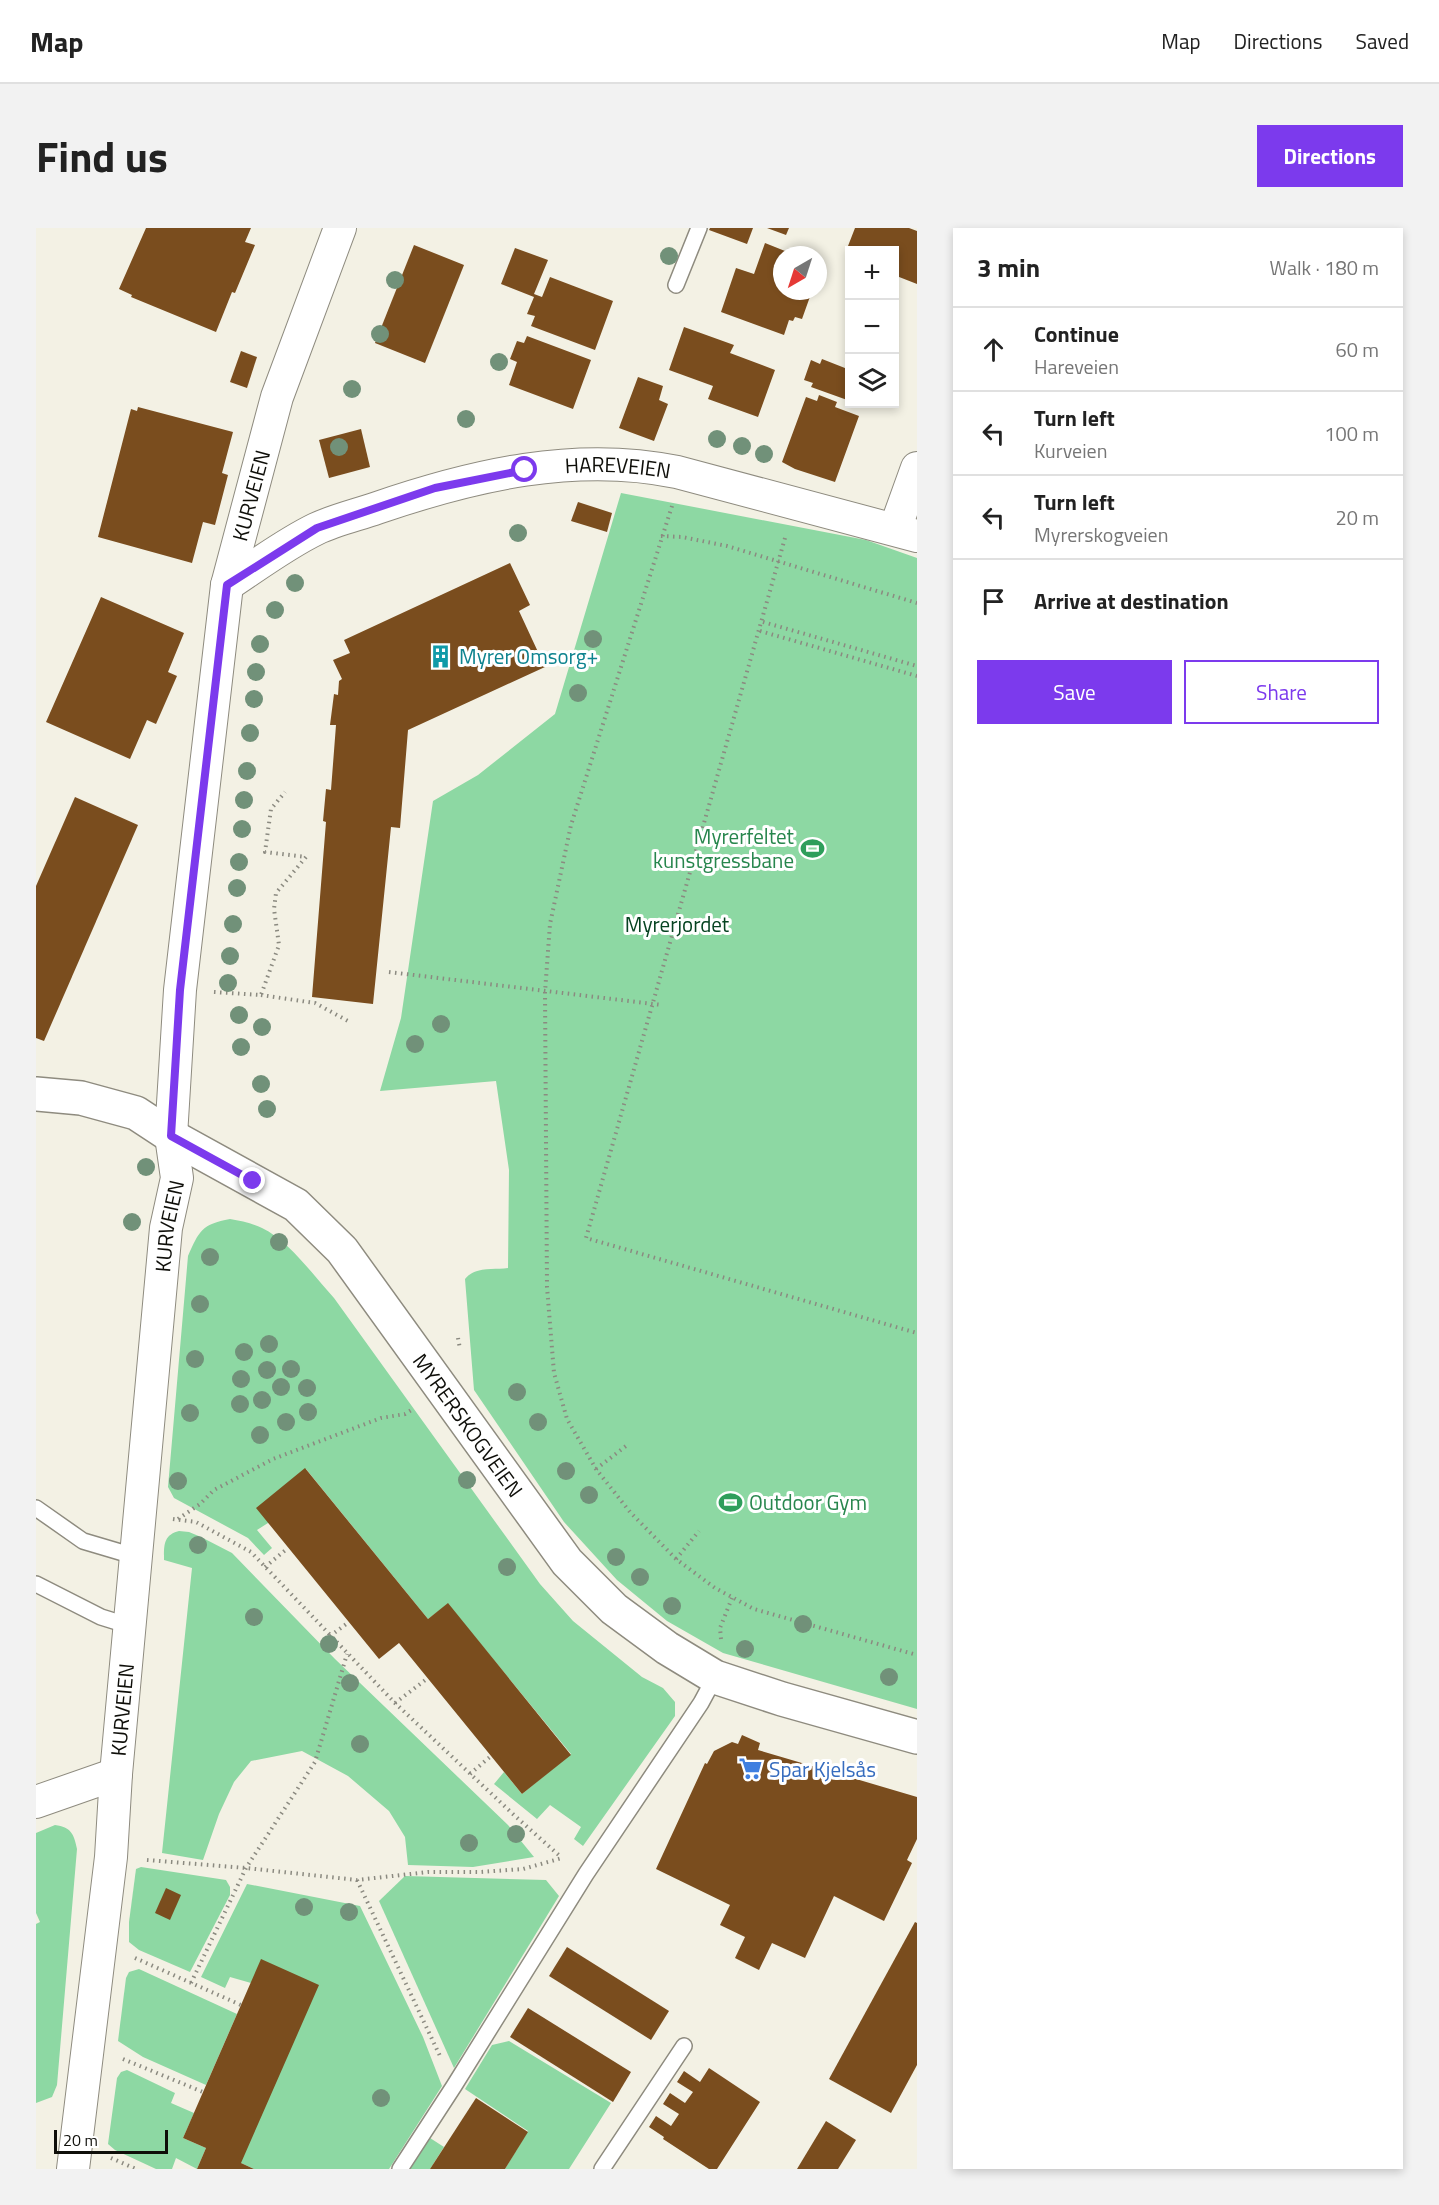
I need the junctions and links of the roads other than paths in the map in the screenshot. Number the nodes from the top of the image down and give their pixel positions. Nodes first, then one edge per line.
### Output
1 (340, 228) edge
2 (699, 228) edge
3 (676, 285) dead end
4 (917, 468) edge
5 (906, 533) edge
6 (227, 585) junction
7 (36, 1094) edge
8 (171, 1136) junction
9 (36, 1508) edge
10 (136, 1557) junction
11 (36, 1584) edge
12 (130, 1626) junction
13 (715, 1677) junction
14 (917, 1737) edge
15 (116, 1774) junction
16 (36, 1802) edge
17 (684, 2046) dead end
18 (73, 2169) edge
19 (400, 2169) edge
20 (602, 2169) edge

1 - 6 street, KURVEIEN
2 - 3 lane
4 - 5 street
5 - 6 street, HAREVEIEN
6 - 8 street, KURVEIEN
7 - 8 street, MYRERSKOGVEIEN
8 - 10 street, KURVEIEN
8 - 13 street, MYRERSKOGVEIEN
9 - 10 lane
10 - 12 street, KURVEIEN
11 - 12 lane
12 - 15 street, KURVEIEN
13 - 14 street, MYRERSKOGVEIEN
13 - 19 lane
15 - 16 street
15 - 18 street, KURVEIEN
17 - 20 lane

